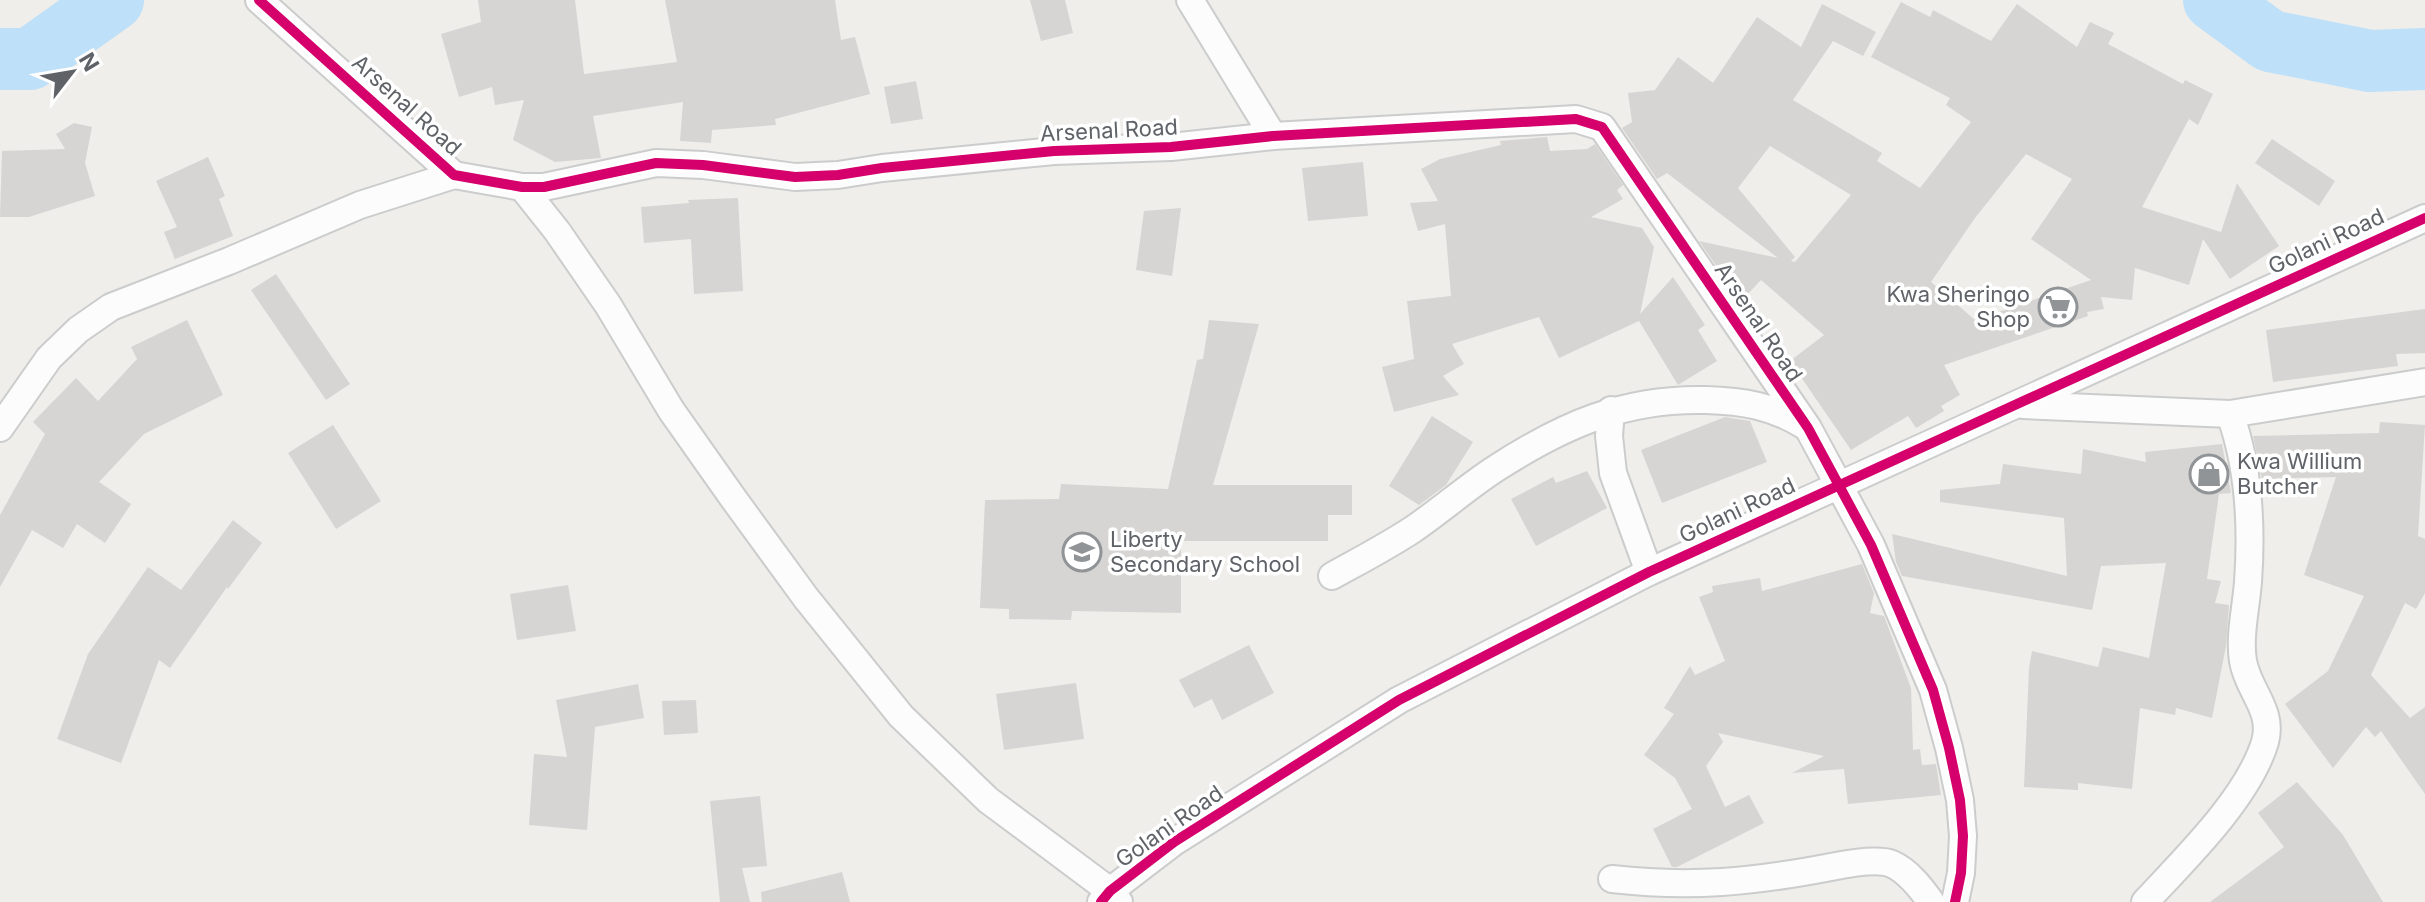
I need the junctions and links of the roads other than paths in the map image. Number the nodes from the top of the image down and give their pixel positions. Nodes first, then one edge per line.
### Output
1 (259, 0) edge
2 (1190, 0) edge
3 (1273, 136) junction
4 (454, 175) junction
5 (522, 187) junction
6 (2425, 218) edge
7 (2425, 382) edge
8 (2015, 405) junction
9 (1611, 410) junction
10 (2230, 414) junction
11 (0, 428) edge
12 (1808, 428) junction
13 (1839, 485) junction
14 (1649, 572) junction
15 (1332, 576) dead end
16 (1612, 879) dead end
17 (1110, 898) edge
18 (1931, 902) edge
19 (1955, 902) edge
20 (2145, 902) edge

1 - 4 street, Arsenal Road
2 - 3 street
3 - 5 street, Arsenal Road
3 - 12 street, Arsenal Road
4 - 5 street, Arsenal Road
4 - 11 street
5 - 17 street
6 - 8 street, Golani Road
7 - 10 street
8 - 10 street
8 - 13 street, Golani Road
9 - 12 street
9 - 14 street
9 - 15 street
10 - 20 street
12 - 13 street, Arsenal Road
13 - 14 street, Golani Road
13 - 19 street, Arsenal Road
14 - 17 street, Golani Road
16 - 18 street

